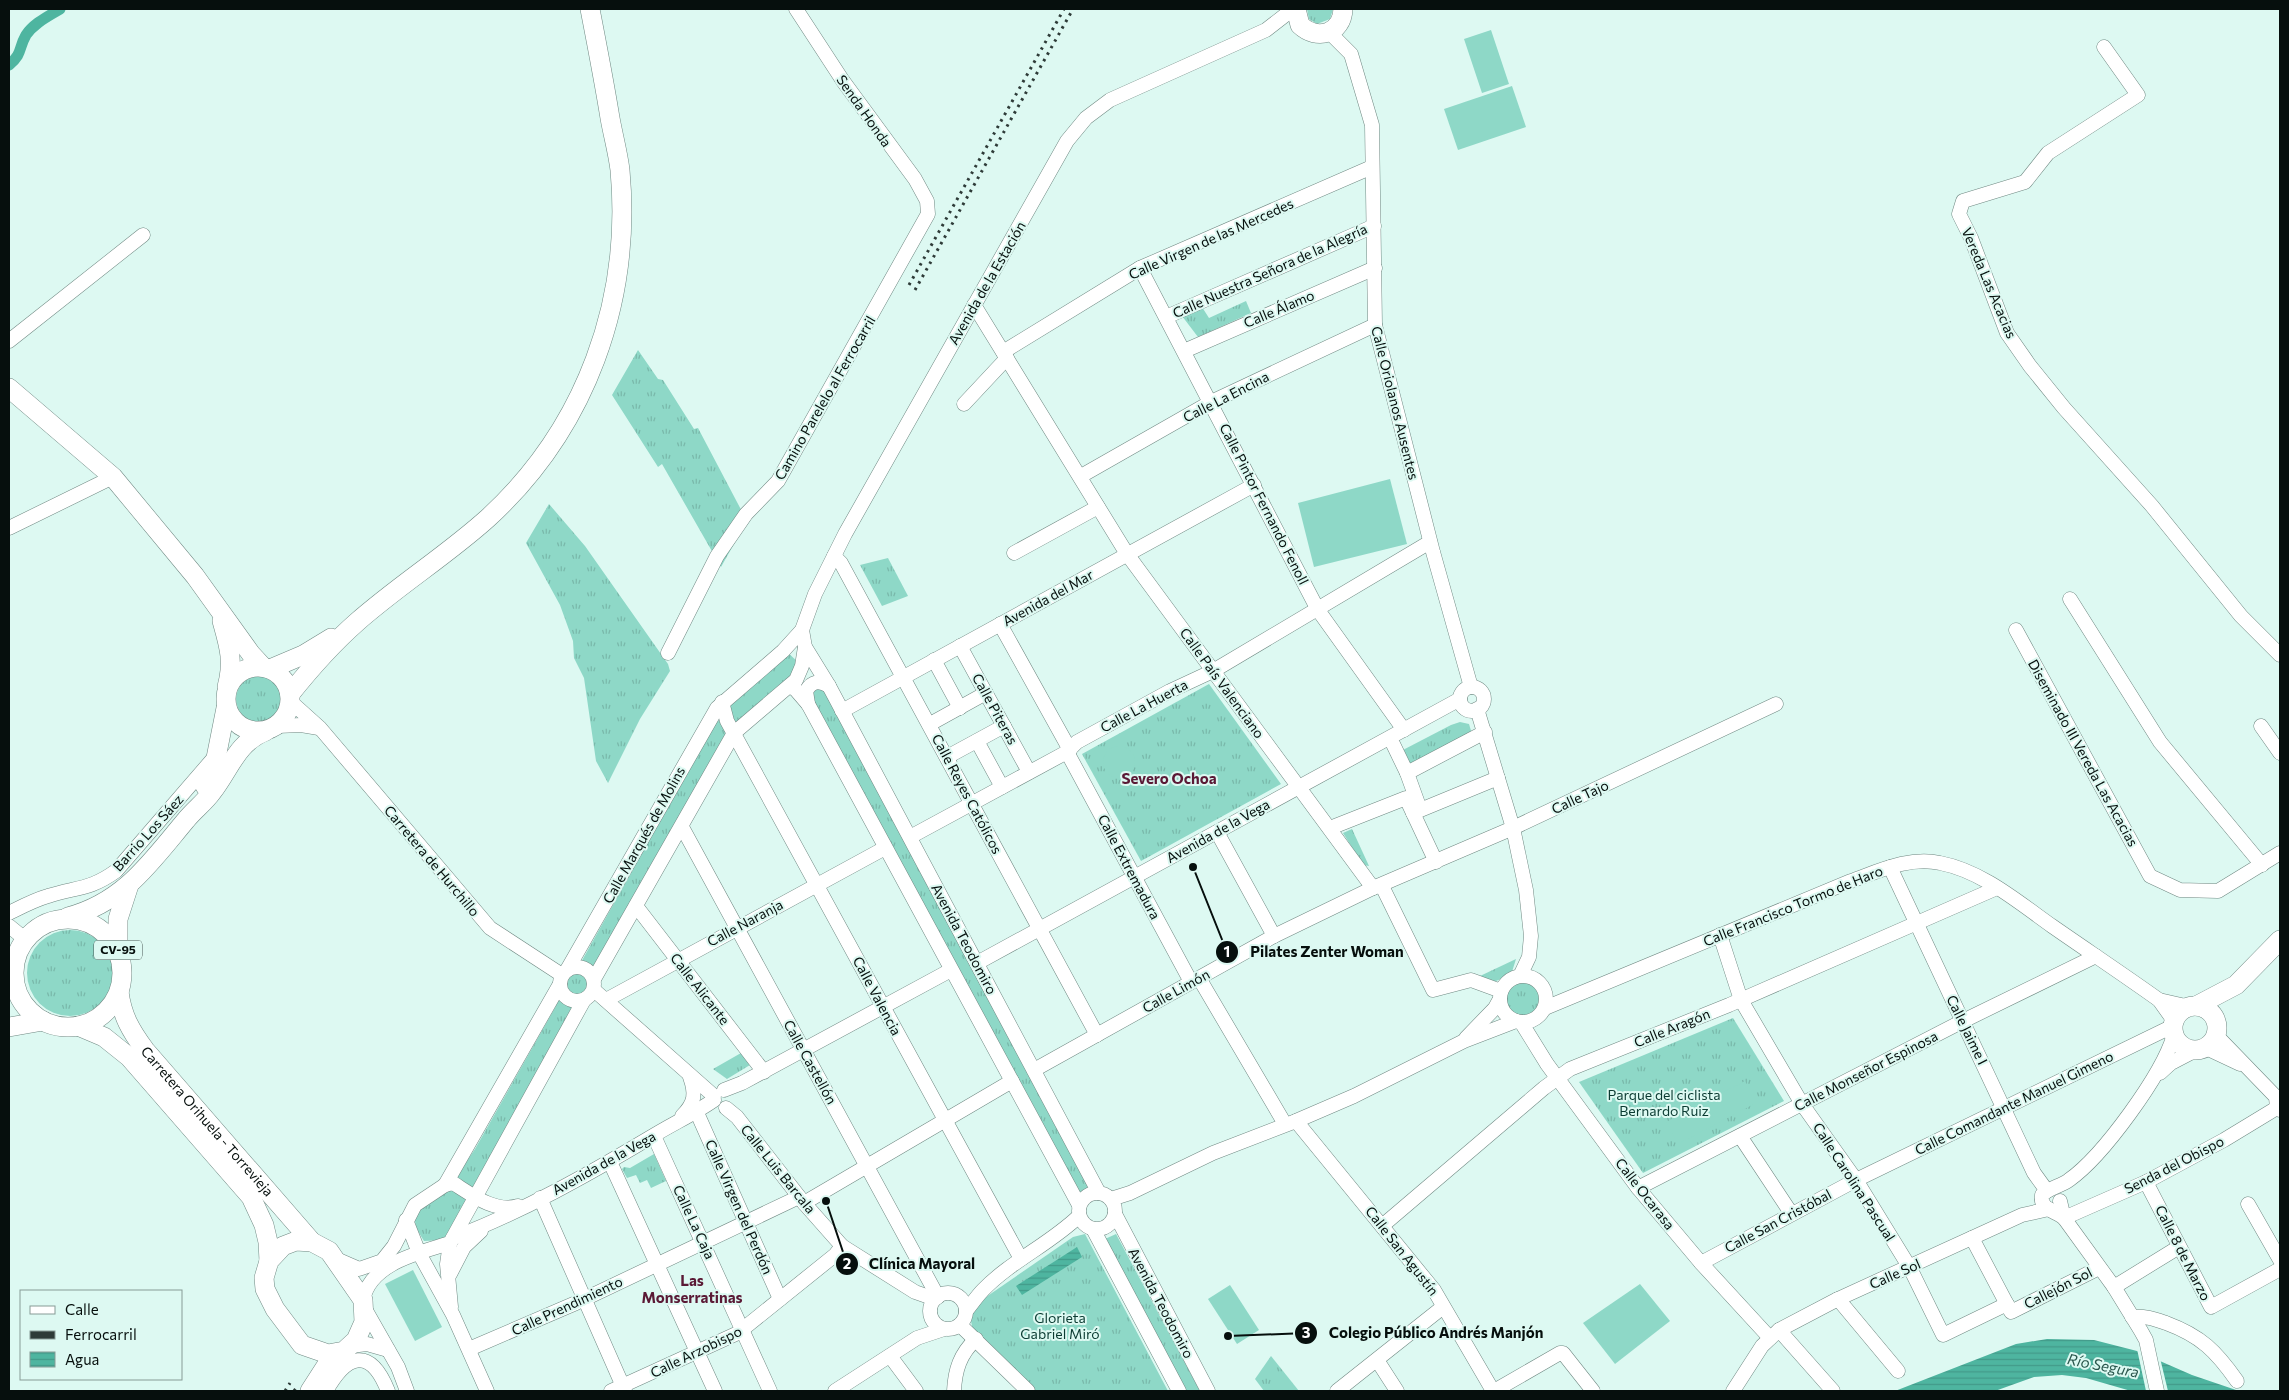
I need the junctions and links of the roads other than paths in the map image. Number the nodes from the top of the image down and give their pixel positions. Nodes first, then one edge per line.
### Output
1 (590, 9) edge
2 (796, 9) edge
3 (1343, 11) edge
4 (1296, 14) edge
5 (1329, 32) junction
6 (2104, 48) dead end
7 (1351, 54) junction
8 (1372, 167) junction
9 (928, 214) joint
10 (1374, 226) junction
11 (143, 235) dead end
12 (1140, 268) junction
13 (1375, 268) junction
14 (974, 305) junction
15 (1166, 317) junction
16 (1374, 325) junction
17 (9, 341) edge
18 (1184, 351) junction
19 (1005, 355) junction
20 (9, 388) edge
21 (1211, 402) junction
22 (964, 404) dead end
23 (112, 476) junction
24 (1080, 476) junction
25 (1254, 485) junction
26 (1098, 507) junction
27 (9, 528) edge
28 (1430, 542) junction
29 (1014, 553) dead end
30 (1127, 554) junction
31 (834, 556) junction
32 (2070, 599) dead end
33 (218, 610) junction
34 (1318, 610) junction
35 (357, 622) junction
36 (1000, 624) junction
37 (802, 630) junction
38 (2016, 630) dead end
39 (960, 646) junction
40 (805, 647) junction
41 (783, 651) junction
42 (668, 652) dead end
43 (2280, 655) edge
44 (934, 660) junction
45 (803, 664) junction
46 (267, 668) junction
47 (1213, 671) junction
48 (904, 677) junction
49 (790, 686) junction
50 (829, 686) junction
51 (1471, 687) junction
52 (986, 693) junction
53 (290, 698) junction
54 (226, 699) junction
55 (1460, 699) junction
56 (722, 702) junction
57 (808, 704) junction
58 (1776, 704) dead end
59 (960, 708) junction
60 (1477, 710) junction
61 (842, 711) junction
62 (930, 724) junction
63 (1004, 726) junction
64 (2261, 726) dead end
65 (271, 728) junction
66 (320, 728) junction
67 (1404, 730) junction
68 (734, 732) junction
69 (1484, 732) junction
70 (977, 740) junction
71 (1393, 744) dead end
72 (1068, 751) junction
73 (2280, 753) edge
74 (217, 754) junction
75 (947, 757) junction
76 (1029, 772) junction
77 (1408, 773) junction
78 (1498, 778) junction
79 (1002, 787) junction
80 (1299, 787) junction
81 (972, 803) junction
82 (1417, 811) junction
83 (189, 817) junction
84 (682, 827) junction
85 (1330, 828) junction
86 (1513, 828) junction
87 (1217, 832) junction
88 (910, 837) junction
89 (885, 848) junction
90 (2280, 853) edge
91 (1436, 862) junction
92 (2262, 865) junction
93 (1890, 867) junction
94 (1135, 877) junction
95 (818, 884) junction
96 (129, 885) junction
97 (1378, 887) junction
98 (1997, 888) junction
99 (636, 906) junction
100 (9, 913) edge
101 (65, 918) junction
102 (1916, 923) junction
103 (9, 926) edge
104 (738, 927) junction
105 (1040, 929) junction
106 (1720, 934) junction
107 (1274, 936) junction
108 (25, 939) junction
109 (2280, 940) edge
110 (118, 950) junction
111 (2096, 956) junction
112 (678, 960) junction
113 (977, 963) junction
114 (951, 970) junction
115 (563, 976) junction
116 (1195, 980) junction
117 (1532, 981) junction
118 (11, 984) edge
119 (2236, 985) junction
120 (590, 991) junction
121 (119, 992) junction
122 (1575, 994) junction
123 (1500, 995) junction
124 (606, 1000) junction
125 (1742, 1000) junction
126 (2159, 1000) junction
127 (2193, 1007) junction
128 (882, 1008) junction
129 (1545, 1008) junction
130 (43, 1021) junction
131 (1523, 1021) junction
132 (1962, 1021) junction
133 (78, 1026) junction
134 (9, 1027) edge
135 (2174, 1028) junction
136 (1096, 1035) junction
137 (1464, 1040) junction
138 (2208, 1040) junction
139 (803, 1050) junction
140 (1034, 1070) junction
141 (764, 1072) junction
142 (2157, 1075) junction
143 (1559, 1079) junction
144 (696, 1081) junction
145 (1381, 1081) junction
146 (1012, 1082) junction
147 (724, 1101) junction
148 (1802, 1104) junction
149 (2004, 1107) junction
150 (2279, 1108) edge
151 (694, 1116) junction
152 (944, 1119) junction
153 (1282, 1119) junction
154 (1296, 1121) junction
155 (676, 1122) junction
156 (654, 1136) junction
157 (1253, 1136) junction
158 (1740, 1136) junction
159 (610, 1162) junction
160 (866, 1164) junction
161 (1856, 1180) junction
162 (2146, 1182) junction
163 (445, 1185) junction
164 (1638, 1188) junction
165 (474, 1195) junction
166 (535, 1200) junction
167 (802, 1200) junction
168 (2052, 1200) junction
169 (1110, 1203) junction
170 (2248, 1204) dead end
171 (1791, 1213) junction
172 (2064, 1218) junction
173 (1084, 1219) junction
174 (406, 1220) junction
175 (747, 1223) junction
176 (488, 1225) junction
177 (1382, 1226) junction
178 (1972, 1238) junction
179 (451, 1240) junction
180 (312, 1242) junction
181 (704, 1243) junction
182 (842, 1246) junction
183 (2179, 1247) junction
184 (419, 1253) junction
185 (336, 1259) junction
186 (1021, 1259) junction
187 (2280, 1260) edge
188 (269, 1261) junction
189 (1701, 1262) junction
190 (656, 1264) junction
191 (1910, 1268) junction
192 (2099, 1268) junction
193 (2280, 1269) edge
194 (449, 1277) junction
195 (2114, 1287) junction
196 (583, 1298) junction
197 (780, 1299) junction
198 (1838, 1299) junction
199 (363, 1303) junction
200 (2007, 1304) junction
201 (964, 1305) junction
202 (934, 1306) junction
203 (1443, 1308) junction
204 (453, 1315) junction
205 (2132, 1317) junction
206 (960, 1324) junction
207 (944, 1329) junction
208 (743, 1330) junction
209 (1774, 1334) junction
210 (917, 1338) junction
211 (976, 1339) junction
212 (302, 1345) junction
213 (347, 1349) junction
214 (388, 1350) junction
215 (469, 1350) junction
216 (697, 1352) junction
217 (890, 1356) junction
218 (1377, 1360) junction
219 (1898, 1371) dead end
220 (2237, 1381) dead end
221 (844, 1389) edge
222 (620, 1390) edge
223 (309, 1391) edge
224 (326, 1391) edge
225 (388, 1391) edge
226 (408, 1391) edge
227 (487, 1391) edge
228 (715, 1391) edge
229 (770, 1391) edge
230 (916, 1391) edge
231 (954, 1391) edge
232 (1028, 1391) edge
233 (1179, 1391) edge
234 (1208, 1391) edge
235 (1336, 1391) edge
236 (1397, 1391) edge
237 (1493, 1391) edge
238 (1593, 1391) edge
239 (1733, 1391) edge
240 (1833, 1391) edge
241 (2157, 1391) edge

1 - 35 main road
2 - 9 street, Senda Honda
3 - 5 main road
3 - 7 street, Calle Oriolanos Ausentes
4 - 5 main road
4 - 14 street, Avenida de la Estación
5 - 7 street, Calle Oriolanos Ausentes
6 - 43 street, Vereda Las Acacias
7 - 8 street, Calle Oriolanos Ausentes
8 - 10 street, Calle Oriolanos Ausentes
8 - 12 street, Calle Virgen de las Mercedes
9 - 42 street, Camino Parelelo al Ferrocarril
10 - 13 street, Calle Oriolanos Ausentes
10 - 15 street, Calle Nuestra Señora de la Alegría
11 - 17 street
12 - 15 street, Calle Pintor Fernando Fenoll
12 - 19 street, Calle Virgen de las Mercedes
13 - 16 street, Calle Oriolanos Ausentes
13 - 18 street, Calle Álamo
14 - 19 street, Calle País Valenciano
14 - 31 street, Avenida de la Estación
15 - 18 street, Calle Pintor Fernando Fenoll
16 - 21 street, Calle La Encina
16 - 28 street, Calle Oriolanos Ausentes
18 - 21 street, Calle Pintor Fernando Fenoll
19 - 22 street, Calle Virgen de las Mercedes
19 - 24 street, Calle País Valenciano
20 - 23 main road
21 - 24 street, Calle La Encina
21 - 25 street, Calle Pintor Fernando Fenoll
23 - 27 street
23 - 33 main road
24 - 26 street, Calle País Valenciano
25 - 30 street, Avenida del Mar
25 - 34 street, Calle Pintor Fernando Fenoll
26 - 29 street
26 - 30 street, Calle País Valenciano
28 - 34 street, Calle La Huerta
28 - 51 street, Calle Oriolanos Ausentes
30 - 36 street, Avenida del Mar
30 - 47 street, Calle País Valenciano
31 - 37 street, Avenida de la Estación
31 - 48 street, Calle Reyes Católicos
32 - 92 street
33 - 46 main road
33 - 54 main road
34 - 47 street, Calle La Huerta
34 - 67 street, Calle Pintor Fernando Fenoll
35 - 46 main road
35 - 53 main road
36 - 39 street, Avenida del Mar
36 - 72 street, Calle Extremadura
37 - 40 street, Avenida Teodomiro
37 - 41 street, Calle Marqués de Molins
38 - 92 street, Diseminado III Vereda Las Acacias
39 - 44 street, Avenida del Mar
39 - 52 street, Calle Piteras
40 - 45 street, Calle Marqués de Molins
40 - 50 street, Avenida Teodomiro
41 - 45 street
41 - 56 street, Calle Marqués de Molins
44 - 48 street, Avenida del Mar
44 - 59 street
45 - 49 street, Calle Marqués de Molins
46 - 53 main road
46 - 54 main road
47 - 72 street, Calle La Huerta
47 - 80 street, Calle País Valenciano
48 - 61 street, Avenida del Mar
48 - 62 street, Calle Reyes Católicos
49 - 57 street, Avenida Teodomiro
49 - 68 street, Calle Marqués de Molins
50 - 57 street
50 - 61 street, Avenida Teodomiro
51 - 55 street
51 - 60 street
52 - 59 street
52 - 63 street, Calle Piteras
53 - 65 main road
53 - 66 street, Carretera de Hurchillo
54 - 65 main road
54 - 74 main road
55 - 60 street
55 - 67 street, Avenida de la Vega
56 - 68 street
56 - 115 street, Calle Marqués de Molins
57 - 89 street, Avenida Teodomiro
58 - 86 street, Calle Tajo
59 - 62 street
60 - 69 street
61 - 88 street, Avenida Teodomiro
62 - 75 street, Calle Reyes Católicos
63 - 70 street
63 - 76 street, Calle Piteras
64 - 73 street
65 - 66 street
65 - 83 main road
66 - 115 street, Carretera de Hurchillo
67 - 80 street, Avenida de la Vega
68 - 84 street, Calle Marqués de Molins
68 - 95 street, Calle Valencia
69 - 77 street
69 - 78 street
70 - 75 street
70 - 79 street
71 - 77 street
72 - 76 street, Calle La Huerta
72 - 94 street, Calle Extremadura
74 - 83 main road
74 - 100 street, Barrio Los Sáez
75 - 81 street, Calle Reyes Católicos
76 - 79 street, Calle La Huerta
77 - 82 street
78 - 82 street
78 - 86 street
79 - 81 street, Calle La Huerta
80 - 85 street, Calle País Valenciano
80 - 87 street, Avenida de la Vega
81 - 88 street, Calle La Huerta
81 - 105 street, Calle Reyes Católicos
82 - 85 street
82 - 91 street
83 - 96 main road
84 - 99 street, Calle Marqués de Molins
84 - 104 street, Calle Castellón
85 - 97 street, Calle País Valenciano
86 - 91 street, Calle Tajo
86 - 117 street
87 - 94 street, Avenida de la Vega
87 - 107 street
88 - 113 street, Avenida Teodomiro
89 - 95 street, Calle Naranja
89 - 114 street, Avenida Teodomiro
90 - 92 street
91 - 97 street, Calle Tajo
93 - 98 street, Calle Francisco Tormo de Haro
93 - 102 street, Calle Jaime I
93 - 106 street, Calle Francisco Tormo de Haro
94 - 105 street, Avenida de la Vega
94 - 116 street, Calle Extremadura
95 - 104 street, Calle Naranja
95 - 128 street, Calle Valencia
96 - 101 main road
96 - 110 main road
97 - 107 street, Calle Limón
97 - 123 street, Calle País Valenciano
98 - 102 street, Calle Aragón
98 - 111 street, Calle Francisco Tormo de Haro
99 - 112 street, Calle Alicante
99 - 120 street, Calle Marqués de Molins
101 - 108 main road, CV-95
101 - 110 main road, CV-95
102 - 125 street, Calle Aragón
102 - 132 street, Calle Jaime I
103 - 108 street
104 - 112 street, Calle Naranja
104 - 139 street, Calle Castellón
105 - 113 street, Avenida de la Vega
105 - 136 street, Calle Reyes Católicos
106 - 122 street, Calle Francisco Tormo de Haro
106 - 125 street, Calle Carolina Pascual
107 - 116 street, Calle Limón
108 - 118 main road, CV-95
109 - 119 main road
110 - 121 main road, CV-95
111 - 126 street, Calle Francisco Tormo de Haro
111 - 132 street, Calle Monseñor Espinosa
112 - 124 street, Calle Naranja
112 - 141 street, Calle Alicante
113 - 140 street, Avenida Teodomiro
114 - 128 street
114 - 146 street, Avenida Teodomiro
115 - 120 street
115 - 120 street
115 - 163 street, Calle Marqués de Molins
116 - 136 street, Calle Limón
116 - 153 street, Calle Extremadura
117 - 122 street
117 - 123 street
117 - 129 street
118 - 130 main road, CV-95
119 - 127 main road
119 - 138 main road
120 - 124 street
120 - 165 street, Calle Marqués de Molins
121 - 133 main road, CV-95
121 - 180 main road, Carretera Orihuela - Torrevieja / CV-95
122 - 129 street, Calle Francisco Tormo de Haro
123 - 131 street
123 - 137 street
124 - 144 street
125 - 143 street, Calle Aragón
125 - 148 street, Calle Carolina Pascual
126 - 127 street, Calle Francisco Tormo de Haro
126 - 135 street, Calle Francisco Tormo de Haro
127 - 135 main road
127 - 138 main road
128 - 139 street
128 - 152 street, Calle Valencia
129 - 131 street
130 - 133 main road, CV-95
130 - 134 main road, CV-95
131 - 137 street
131 - 143 street, Calle Ocarasa
132 - 148 street, Calle Monseñor Espinosa
132 - 149 street, Calle Jaime I
133 - 188 main road, Carretera Orihuela - Torrevieja / CV-95
135 - 138 main road
135 - 142 street
135 - 149 street, Calle Comandante Manuel Gimeno
136 - 140 street, Calle Limón
137 - 145 street
138 - 142 street
138 - 150 street
139 - 141 street
139 - 160 street, Calle Castellón
140 - 169 street, Avenida Teodomiro
141 - 147 street
142 - 168 street
143 - 164 street, Calle Ocarasa
143 - 177 street, Calle Aragón
144 - 147 street
144 - 155 street, Avenida de la Vega
145 - 153 street
145 - 154 street
146 - 152 street
146 - 173 street, Avenida Teodomiro
147 - 151 street, Avenida de la Vega
147 - 167 street, Calle Luis Barcala
148 - 158 street, Calle Monseñor Espinosa
148 - 161 street, Calle Carolina Pascual
149 - 161 street, Calle Comandante Manuel Gimeno
149 - 168 street, Calle Jaime I
150 - 162 street, Senda del Obispo
151 - 155 street, Avenida de la Vega
151 - 175 street, Calle Virgen del Perdón
152 - 160 street
152 - 186 street, Calle Valencia
153 - 157 street
154 - 157 street
154 - 177 street, Calle San Agustín
155 - 156 street, Avenida de la Vega
156 - 159 street, Avenida de la Vega
156 - 181 street, Calle La Caja
157 - 169 street
158 - 164 street, Calle Monseñor Espinosa
158 - 171 street
159 - 166 street, Avenida de la Vega
159 - 190 street
160 - 167 street
160 - 202 street, Calle Castellón
161 - 171 street, Calle San Cristóbal
161 - 191 street, Calle Carolina Pascual
162 - 172 street, Senda del Obispo
162 - 183 street, Calle 8 de Marzo
163 - 165 street
163 - 174 street, Calle Marqués de Molins
164 - 189 street, Calle Ocarasa
165 - 166 street, Avenida de la Vega
165 - 179 street, Calle Marqués de Molins
166 - 176 street, Avenida de la Vega
166 - 196 street
167 - 175 street, Calle Prendimiento
167 - 182 street, Calle Luis Barcala
168 - 172 street, Calle Jaime I
168 - 178 street, Calle Sol
169 - 173 street
169 - 173 street
169 - 234 street, Avenida Teodomiro
170 - 187 street
171 - 189 street, Calle San Cristóbal
172 - 192 street, Calle Jaime I
173 - 186 street
173 - 233 street, Avenida Teodomiro
174 - 184 street
174 - 185 street, Calle Marqués de Molins
175 - 181 street, Calle Prendimiento
175 - 197 street, Calle Virgen del Perdón
176 - 179 street, Avenida de la Vega
176 - 194 street
177 - 203 street, Calle San Agustín
178 - 191 street, Calle Sol
178 - 200 street, Callejón Sol
179 - 184 street
179 - 194 street
180 - 185 main road, CV-95
180 - 188 main road
181 - 190 street, Calle Prendimiento
181 - 208 street, Calle La Caja
182 - 197 street, Calle Arzobispo
182 - 202 street, Calle Luis Barcala
183 - 193 street, Calle 8 de Marzo
183 - 195 street
184 - 199 street
184 - 204 street
185 - 199 main road, CV-95
186 - 201 street
188 - 212 main road, CV-95
189 - 209 street, Calle Ocarasa
190 - 196 street, Calle Prendimiento
190 - 216 street
191 - 198 street, Calle Sol
191 - 200 street, Calle Carolina Pascual
192 - 195 street, Calle Jaime I
192 - 200 street, Callejón Sol
194 - 204 street
195 - 205 street, Calle Jaime I
196 - 215 street, Calle Prendimiento
196 - 222 street
197 - 208 street, Calle Arzobispo
198 - 209 street, Calle Sol
198 - 219 street
199 - 213 main road
199 - 214 street
201 - 202 street
201 - 206 street
202 - 207 street
202 - 210 street
203 - 218 street
203 - 237 street, Calle San Agustín
204 - 215 street
205 - 220 street
205 - 241 street, Calle Jaime I
206 - 207 street
206 - 211 street
207 - 210 street
208 - 216 street, Calle Arzobispo
208 - 229 street, Calle La Caja
209 - 239 street
209 - 240 street, Calle Ocarasa
210 - 217 street
211 - 231 street
211 - 232 street
212 - 213 main road
212 - 223 main road
213 - 214 street
213 - 223 main road
214 - 226 street
215 - 227 street
216 - 222 street, Calle Arzobispo
216 - 228 street
217 - 221 street
217 - 230 street
218 - 235 street
218 - 236 street
224 - 225 street
237 - 238 street

